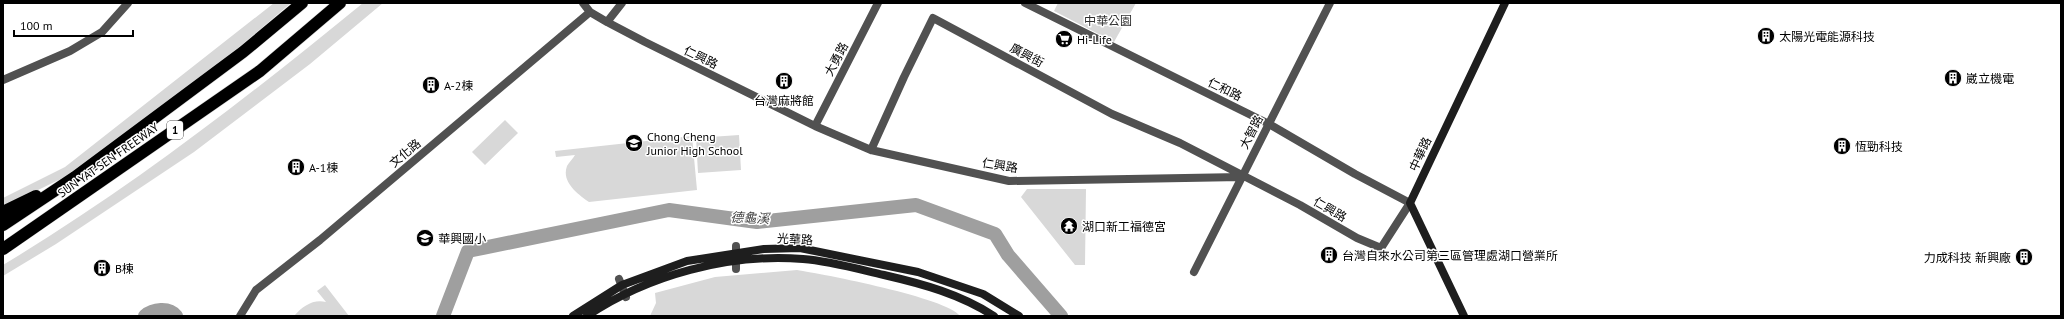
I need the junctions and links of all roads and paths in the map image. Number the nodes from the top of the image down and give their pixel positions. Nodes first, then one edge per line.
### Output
1 (128, 3) edge
2 (302, 3) edge
3 (340, 3) edge
4 (583, 3) edge
5 (622, 3) edge
6 (878, 3) edge
7 (1025, 3) edge
8 (1330, 3) edge
9 (1505, 3) edge
10 (590, 12) junction
11 (607, 22) junction
12 (3, 80) edge
13 (1269, 124) junction
14 (815, 126) junction
15 (871, 150) junction
16 (1242, 176) junction
17 (75, 177) junction
18 (1410, 203) junction
19 (3, 212) edge
20 (3, 224) edge
21 (6, 247) edge
22 (736, 249) junction
23 (737, 265) junction
24 (1194, 272) dead end
25 (623, 288) junction
26 (240, 316) edge
27 (573, 316) edge
28 (587, 316) edge
29 (994, 316) edge
30 (1019, 316) edge
31 (1464, 316) edge

1 - 12 street
2 - 17 highway, SUN YAT-SEN FREEWAY / 1
3 - 21 highway, SUN YAT-SEN FREEWAY / 1
4 - 10 street, 仁興路
5 - 11 street
6 - 14 street, 大勇路
7 - 13 street, 仁和路
8 - 13 street, 大智路
9 - 18 street, 中華路
10 - 11 street, 仁興路
10 - 26 street, 文化路
11 - 14 street, 仁興路
13 - 16 street, 大智路
13 - 18 street, 仁和路
14 - 15 street, 仁興路
15 - 16 street, 仁興路
15 - 16 street, 廣興街
16 - 18 street, 仁興路
16 - 24 street, 大智路
17 - 19 highway
17 - 20 highway, SUN YAT-SEN FREEWAY / 1
18 - 31 street
22 - 23 street
22 - 25 street, 光華路
22 - 30 street, 光華路
23 - 25 street, 光華路
23 - 29 street, 光華路
25 - 27 street, 光華路
25 - 28 street, 光華路

